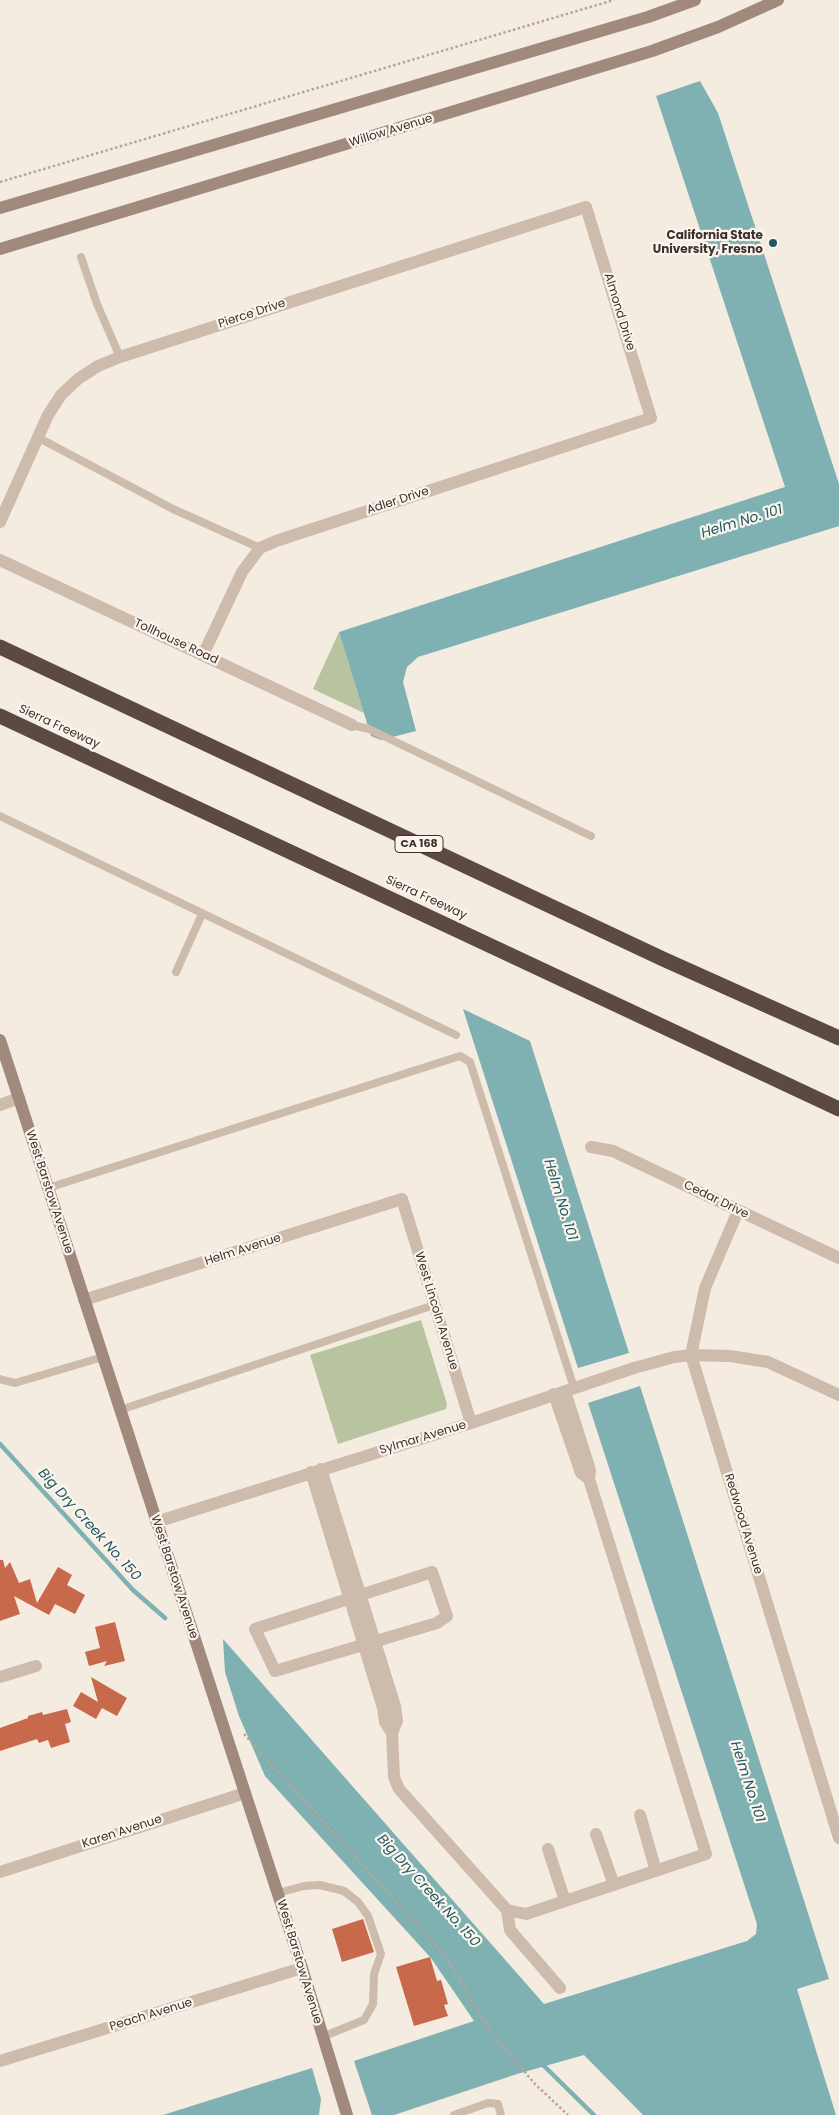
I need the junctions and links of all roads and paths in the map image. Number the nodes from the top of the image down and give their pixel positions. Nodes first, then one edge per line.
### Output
1 (614, 0) edge
2 (695, 0) edge
3 (778, 0) edge
4 (0, 182) edge
5 (586, 207) joint
6 (0, 208) edge
7 (0, 250) edge
8 (81, 257) dead end
9 (120, 357) junction
10 (651, 418) joint
11 (37, 437) junction
12 (0, 522) edge
13 (260, 548) junction
14 (0, 560) edge
15 (0, 647) edge
16 (203, 654) junction
17 (0, 716) edge
18 (352, 725) joint
19 (0, 816) edge
20 (591, 836) dead end
21 (202, 914) junction
22 (176, 972) dead end
23 (456, 1035) dead end
24 (839, 1038) edge
25 (0, 1040) edge
26 (19, 1098) junction
27 (0, 1105) edge
28 (839, 1109) edge
29 (591, 1147) dead end
30 (48, 1188) junction
31 (402, 1199) joint
32 (738, 1211) junction
33 (839, 1258) edge
34 (84, 1300) junction
35 (434, 1305) junction
36 (691, 1355) junction
37 (103, 1357) junction
38 (0, 1379) edge
39 (564, 1391) junction
40 (839, 1395) edge
41 (120, 1410) junction
42 (471, 1423) junction
43 (316, 1471) junction
44 (156, 1522) junction
45 (356, 1597) junction
46 (370, 1644) junction
47 (36, 1666) dead end
48 (0, 1678) edge
49 (244, 1734) dead end
50 (245, 1793) junction
51 (640, 1815) dead end
52 (596, 1834) dead end
53 (839, 1838) edge
54 (548, 1849) dead end
55 (656, 1871) junction
56 (0, 1872) edge
57 (614, 1885) junction
58 (278, 1893) junction
59 (565, 1901) junction
60 (507, 1910) junction
61 (302, 1968) junction
62 (560, 1988) dead end
63 (322, 2037) junction
64 (0, 2061) edge
65 (347, 2115) edge
66 (454, 2115) edge
67 (501, 2115) edge
68 (568, 2115) edge

1 - 4 path
2 - 6 main road
3 - 7 main road, Willow Avenue
5 - 9 street, Pierce Drive
5 - 10 street, Almond Drive
8 - 9 lane
9 - 11 street, Pierce Drive
10 - 13 street, Adler Drive
11 - 12 street, Pierce Drive
11 - 13 lane
13 - 16 street
14 - 16 street, Tollhouse Road
15 - 24 highway, CA 168
16 - 18 street, Tollhouse Road
17 - 28 highway, Sierra Freeway
18 - 20 lane
19 - 21 lane
21 - 22 lane
21 - 23 lane
25 - 26 main road, West Barstow Avenue
26 - 27 street
26 - 30 main road, West Barstow Avenue
29 - 32 street, Cedar Drive
30 - 34 main road, West Barstow Avenue
30 - 39 lane
31 - 34 street, Helm Avenue
31 - 35 street, West Lincoln Avenue
32 - 33 street, Cedar Drive
32 - 36 street, Redwood Avenue
34 - 37 main road, West Barstow Avenue
35 - 41 lane
35 - 42 street, West Lincoln Avenue
36 - 39 street, Sylmar Avenue
36 - 40 street, Sylmar Avenue
36 - 53 street, Redwood Avenue
37 - 38 lane
37 - 41 main road, West Barstow Avenue
39 - 42 street, Sylmar Avenue
39 - 55 street
41 - 44 main road, West Barstow Avenue
42 - 43 street, Sylmar Avenue
43 - 44 street, Sylmar Avenue
43 - 45 street
44 - 50 main road, West Barstow Avenue
45 - 46 street
45 - 46 street
45 - 46 street
46 - 60 street
47 - 48 street
49 - 68 path
50 - 56 street, Karen Avenue
50 - 58 main road, West Barstow Avenue
51 - 55 street
52 - 57 street
54 - 59 street
55 - 57 street
57 - 59 street
58 - 61 main road, West Barstow Avenue
58 - 63 lane
59 - 60 street
60 - 62 street
61 - 63 main road, West Barstow Avenue
61 - 64 street, Peach Avenue
63 - 65 main road, West Barstow Avenue
66 - 67 lane

